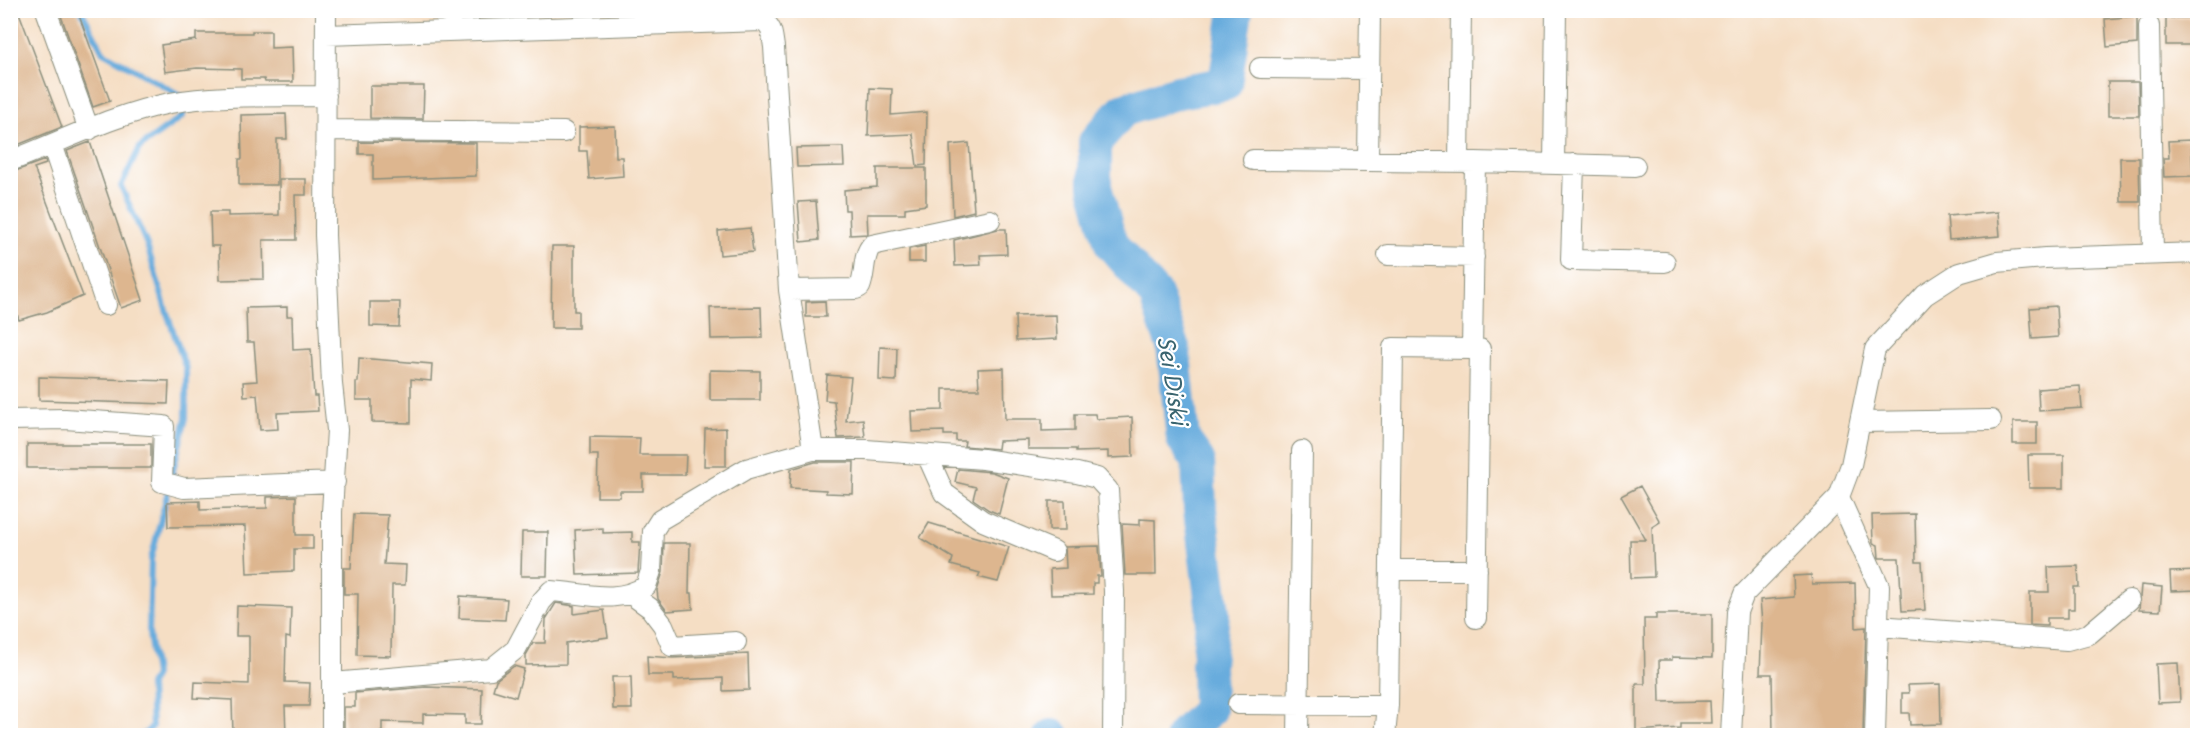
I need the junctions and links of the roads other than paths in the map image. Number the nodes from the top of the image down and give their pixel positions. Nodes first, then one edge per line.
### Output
1 (46, 10) edge
2 (326, 10) edge
3 (1370, 10) edge
4 (1461, 10) edge
5 (1556, 10) edge
6 (2149, 26) dead end
7 (326, 35) junction
8 (1260, 68) dead end
9 (1369, 69) junction
10 (326, 96) junction
11 (89, 130) junction
12 (326, 130) junction
13 (564, 132) dead end
14 (52, 144) junction
15 (1253, 160) dead end
16 (10, 161) edge
17 (1368, 161) junction
18 (1467, 162) junction
19 (1554, 164) junction
20 (1574, 164) junction
21 (1635, 166) dead end
22 (990, 220) dead end
23 (2198, 253) edge
24 (2153, 254) junction
25 (1388, 255) dead end
26 (1474, 257) junction
27 (1665, 262) dead end
28 (789, 290) junction
29 (106, 304) dead end
30 (1472, 349) junction
31 (10, 420) edge
32 (1990, 420) dead end
33 (1861, 422) junction
34 (813, 450) junction
35 (1302, 451) dead end
36 (927, 455) junction
37 (335, 482) junction
38 (1839, 496) junction
39 (1054, 551) dead end
40 (1390, 570) junction
41 (1477, 570) junction
42 (632, 595) junction
43 (2129, 600) dead end
44 (1476, 618) dead end
45 (1878, 626) junction
46 (736, 642) dead end
47 (333, 683) junction
48 (1238, 704) dead end
49 (1299, 705) junction
50 (1388, 705) junction
51 (332, 735) edge
52 (1113, 735) edge
53 (1298, 735) edge
54 (1385, 735) edge
55 (1731, 735) edge
56 (1875, 735) edge

1 - 11 street
2 - 7 street
3 - 9 street
4 - 18 street
5 - 19 street
6 - 24 street
7 - 10 street
7 - 28 street
8 - 9 street
9 - 17 street
10 - 11 street
10 - 12 street
11 - 14 street
12 - 13 street
12 - 37 street
14 - 16 street
14 - 29 street
15 - 17 street
17 - 18 street
18 - 19 street
18 - 26 street
19 - 20 street
20 - 21 street
20 - 27 street
22 - 28 street
23 - 24 street
24 - 33 street
25 - 26 street
26 - 30 street
28 - 34 street
30 - 40 street
30 - 41 street
31 - 37 street
32 - 33 street
33 - 38 street
34 - 36 street
34 - 42 street
35 - 49 street
36 - 39 street
36 - 52 street
37 - 47 street
38 - 45 street
38 - 55 street
40 - 41 street
40 - 50 street
41 - 44 street
42 - 46 street
42 - 47 street
43 - 45 street
45 - 56 street
47 - 51 street
48 - 49 street
49 - 50 street
49 - 53 street
50 - 54 street

